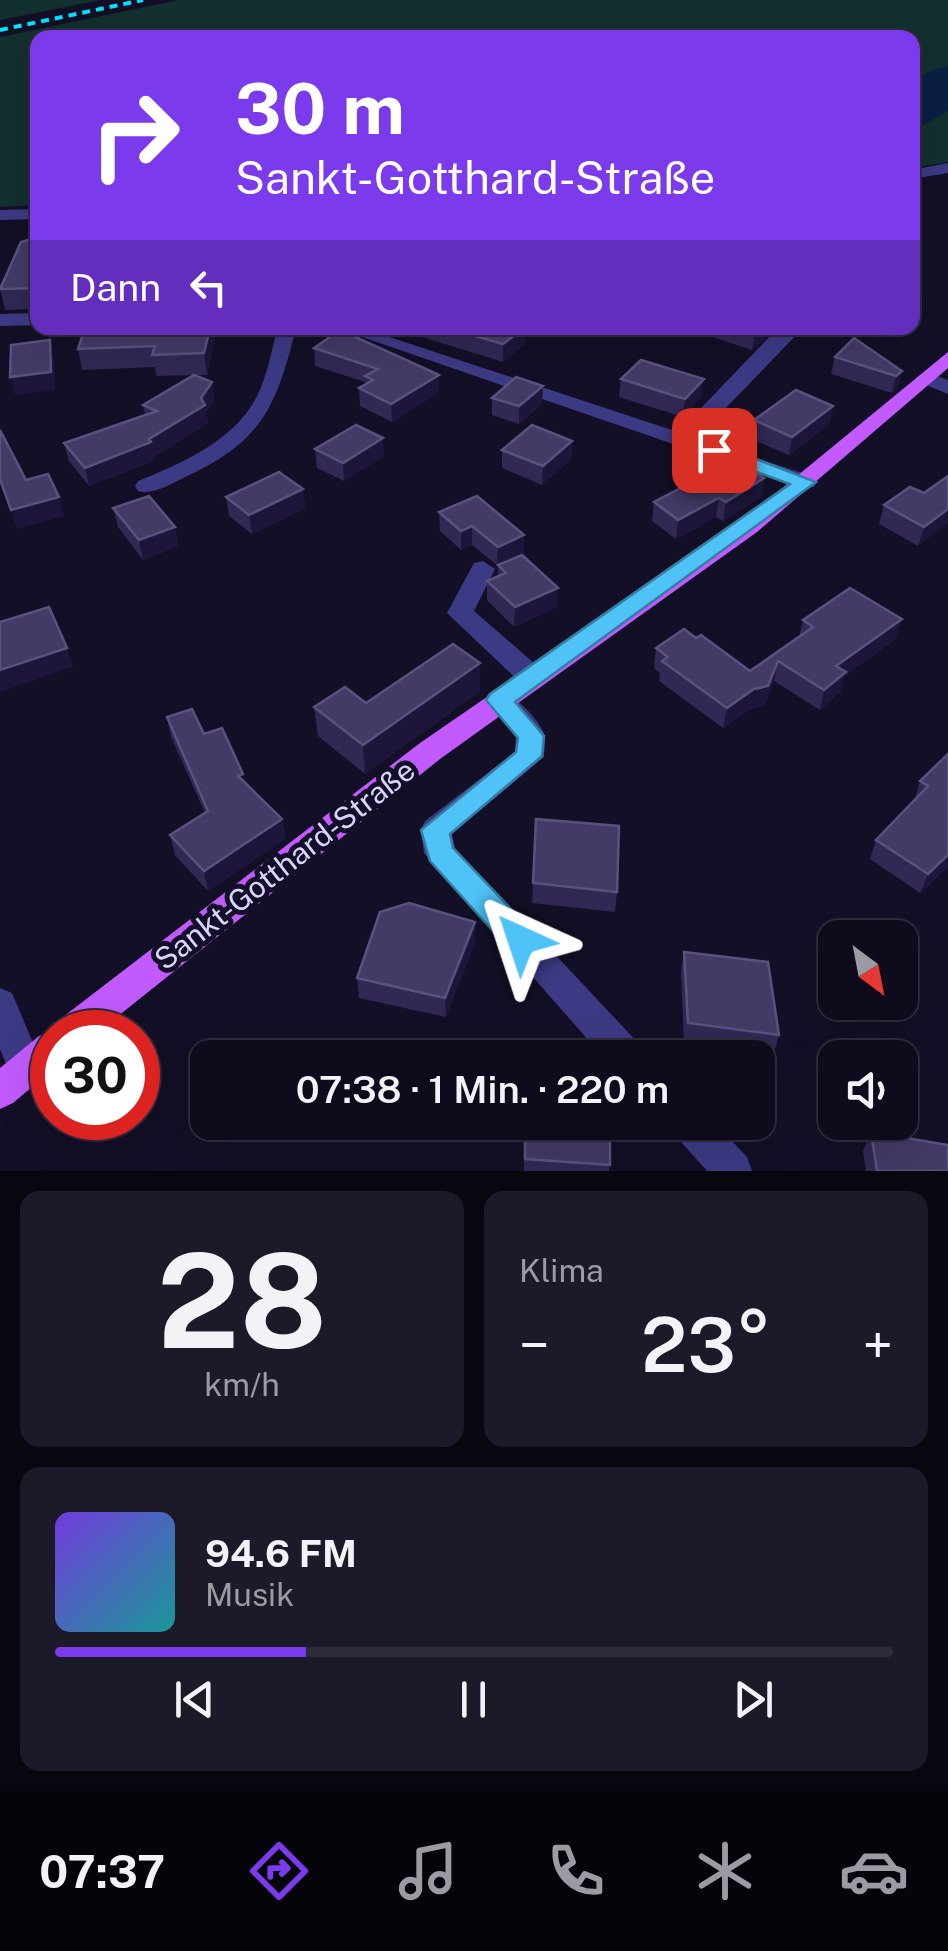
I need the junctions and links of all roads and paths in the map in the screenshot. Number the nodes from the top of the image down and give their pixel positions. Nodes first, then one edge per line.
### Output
1 (948, 168) edge
2 (920, 173) edge
3 (30, 214) edge
4 (0, 215) edge
5 (30, 319) edge
6 (0, 320) edge
7 (285, 335) edge
8 (366, 335) edge
9 (782, 335) edge
10 (948, 358) edge
11 (937, 382) edge
12 (684, 439) junction
13 (806, 482) junction
14 (146, 486) dead end
15 (483, 569) dead end
16 (532, 677) junction
17 (499, 700) junction
18 (0, 1004) edge
19 (100, 1010) edge
20 (612, 1040) edge
21 (26, 1070) edge
22 (705, 1140) edge
23 (733, 1171) edge

1 - 2 street
3 - 4 street
5 - 6 street
7 - 14 street
8 - 12 street
9 - 12 street
10 - 11 main road, Sankt-Gotthard-Straße
11 - 13 main road, Sankt-Gotthard-Straße
12 - 13 street
13 - 16 main road, Sankt-Gotthard-Straße
15 - 16 street
16 - 17 main road, Sankt-Gotthard-Straße
17 - 19 main road, Sankt-Gotthard-Straße
17 - 20 street
18 - 21 street
22 - 23 street

